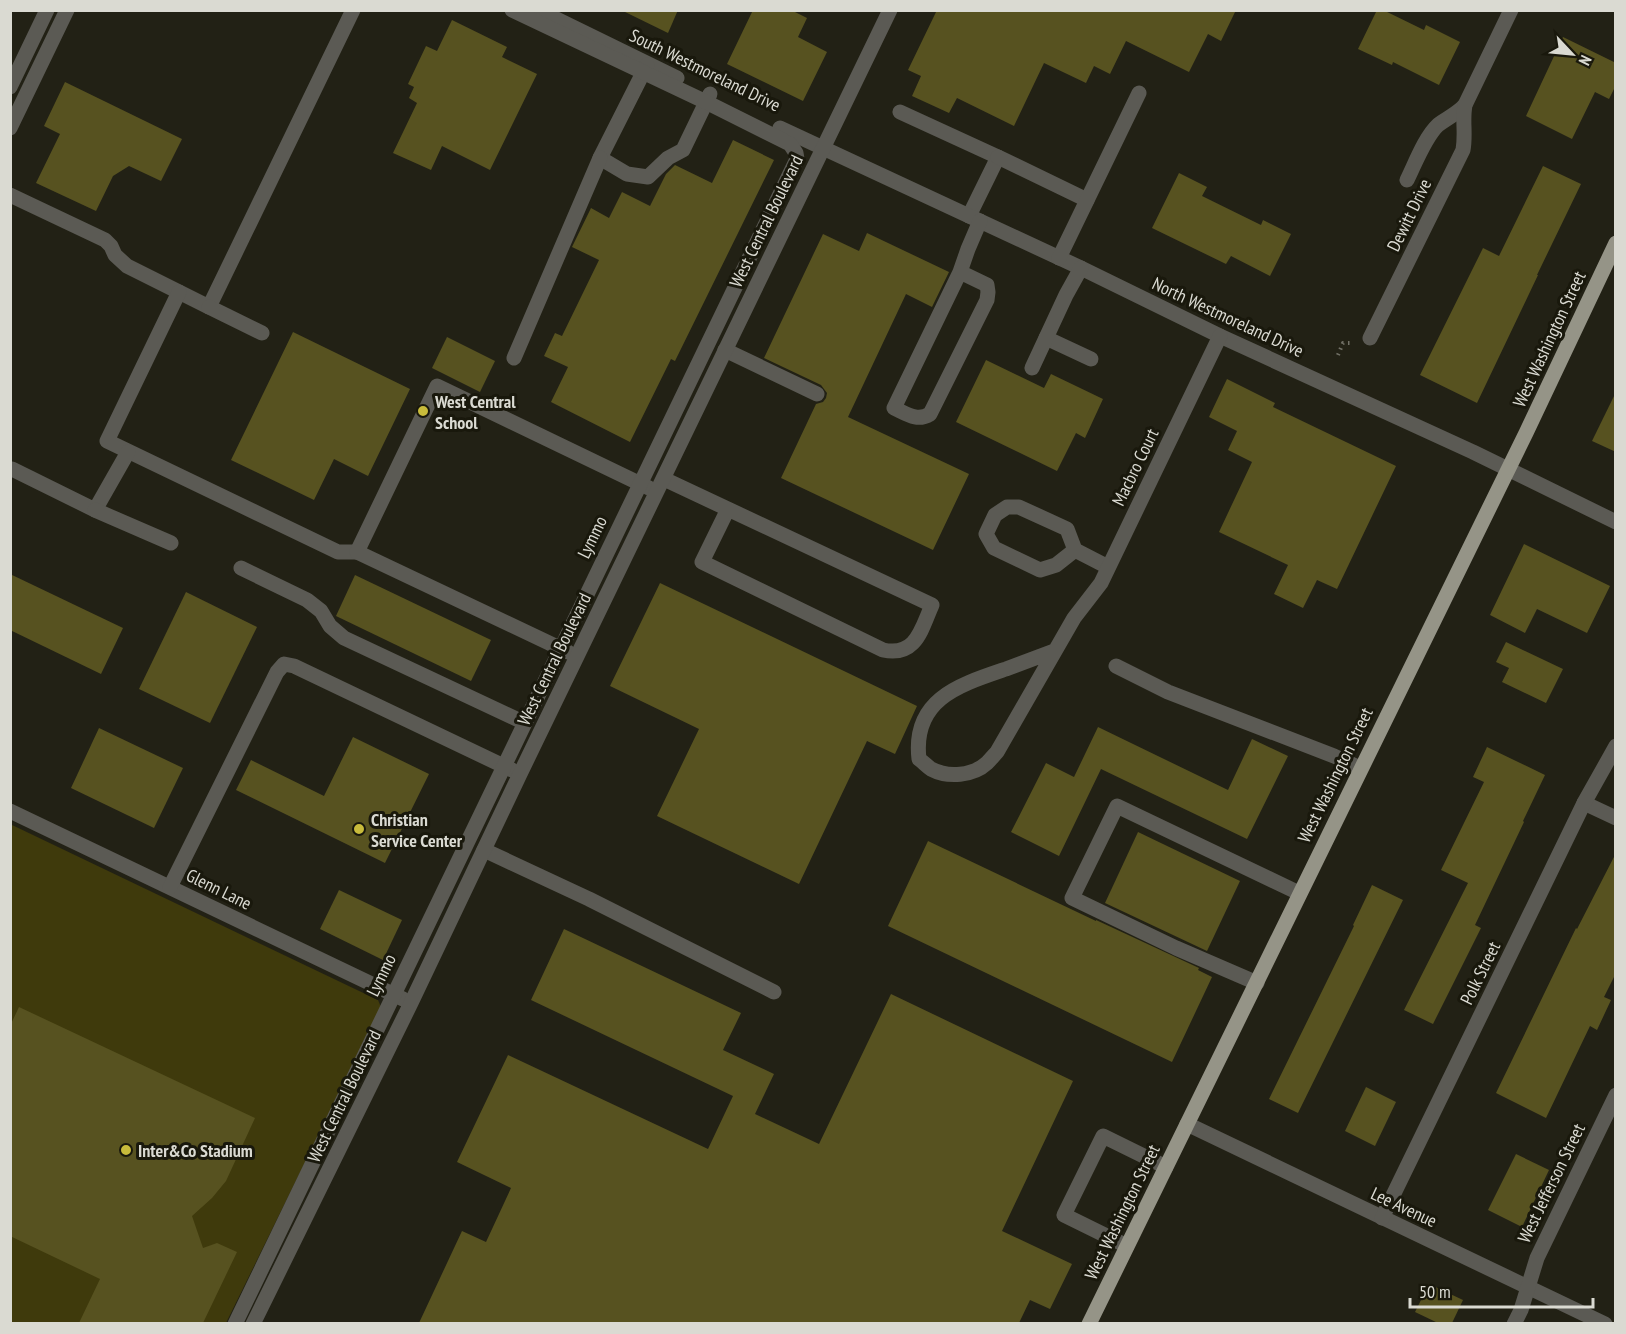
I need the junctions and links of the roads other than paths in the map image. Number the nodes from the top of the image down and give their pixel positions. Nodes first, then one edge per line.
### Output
1 (47, 10) edge
2 (67, 10) edge
3 (353, 10) edge
4 (512, 10) edge
5 (538, 10) edge
6 (890, 10) edge
7 (1511, 10) edge
8 (646, 69) junction
9 (10, 87) edge
10 (1138, 93) dead end
11 (708, 98) junction
12 (1466, 105) junction
13 (900, 112) dead end
14 (10, 128) edge
15 (823, 148) junction
16 (998, 157) junction
17 (600, 158) junction
18 (1407, 180) dead end
19 (10, 195) edge
20 (1087, 200) junction
21 (975, 219) junction
22 (1616, 243) edge
23 (1059, 258) junction
24 (1081, 268) junction
25 (960, 272) junction
26 (179, 292) junction
27 (209, 307) junction
28 (262, 333) dead end
29 (1220, 336) junction
30 (1046, 338) junction
31 (1370, 338) dead end
32 (725, 350) junction
33 (514, 358) dead end
34 (1091, 359) dead end
35 (1032, 368) dead end
36 (817, 394) dead end
37 (128, 452) junction
38 (12, 469) edge
39 (1509, 469) junction
40 (640, 483) junction
41 (661, 485) junction
42 (728, 509) junction
43 (95, 510) junction
44 (1616, 522) edge
45 (171, 543) dead end
46 (1075, 550) junction
47 (357, 552) junction
48 (1108, 567) junction
49 (241, 568) dead end
50 (560, 649) junction
51 (1054, 651) junction
52 (577, 657) junction
53 (1116, 666) dead end
54 (525, 723) junction
55 (1616, 746) edge
56 (504, 766) junction
57 (1360, 768) junction
58 (520, 774) junction
59 (1584, 803) junction
60 (10, 811) edge
61 (1616, 818) edge
62 (484, 850) junction
63 (170, 887) junction
64 (1299, 893) junction
65 (1257, 983) junction
66 (774, 992) dead end
67 (394, 994) junction
68 (411, 1003) junction
69 (1616, 1095) edge
70 (1187, 1124) junction
71 (1166, 1167) junction
72 (1382, 1218) junction
73 (1127, 1246) junction
74 (1527, 1286) junction
75 (235, 1323) edge
76 (254, 1323) edge
77 (1089, 1323) edge
78 (1514, 1323) edge
79 (1605, 1323) edge

1 - 9 street
2 - 14 street
3 - 27 street
4 - 8 street
5 - 8 street, South Westmoreland Drive
6 - 15 street, West Central Boulevard
7 - 12 street, Dewitt Drive
8 - 11 street, South Westmoreland Drive
8 - 17 street
10 - 20 street
11 - 15 street, South Westmoreland Drive
11 - 17 street
11 - 40 street, Lymmo
12 - 18 street, Dewitt Drive
12 - 31 street, Dewitt Drive
13 - 16 street
15 - 21 street, North Westmoreland Drive
15 - 32 street, West Central Boulevard
16 - 20 street
16 - 21 street
17 - 33 street
19 - 26 street
20 - 23 street
21 - 23 street, North Westmoreland Drive
21 - 25 street
22 - 39 main road, West Washington Street
23 - 24 street, North Westmoreland Drive
24 - 29 street, North Westmoreland Drive
24 - 30 street
25 - 25 street
26 - 27 street
26 - 37 street
27 - 28 street
29 - 39 street, North Westmoreland Drive
29 - 48 street, Macbro Court
30 - 34 street
30 - 35 street
32 - 36 street
32 - 41 street, West Central Boulevard
37 - 43 street
37 - 47 street
38 - 43 street
39 - 44 street, North Westmoreland Drive
39 - 57 main road, West Washington Street
40 - 41 street
40 - 47 street
40 - 50 street, Lymmo
41 - 42 street
41 - 52 street, West Central Boulevard
42 - 42 street
43 - 45 street
46 - 46 street
46 - 48 street
47 - 50 street
48 - 51 street, Macbro Court
49 - 54 street
50 - 52 street
50 - 54 street, Lymmo
51 - 51 street, Macbro Court
52 - 58 street, West Central Boulevard
53 - 57 street
54 - 56 street, Lymmo
55 - 59 street, Polk Street
56 - 58 street
56 - 63 street
56 - 67 street, Lymmo
57 - 64 main road, West Washington Street
58 - 62 street, West Central Boulevard
59 - 61 street
59 - 72 street, Polk Street
60 - 63 street, Glenn Lane
62 - 66 street
62 - 68 street, West Central Boulevard
63 - 67 street, Glenn Lane
64 - 65 main road, West Washington Street
64 - 65 street
65 - 70 main road, West Washington Street
67 - 68 street, Glenn Lane
67 - 75 street, Lymmo
68 - 76 street, West Central Boulevard
69 - 74 street, West Jefferson Street
70 - 71 main road, West Washington Street
70 - 72 street, Lee Avenue
71 - 73 main road, West Washington Street
71 - 73 street
72 - 74 street, Lee Avenue
73 - 77 main road, West Washington Street
74 - 78 street, West Jefferson Street
74 - 79 street, Lee Avenue

